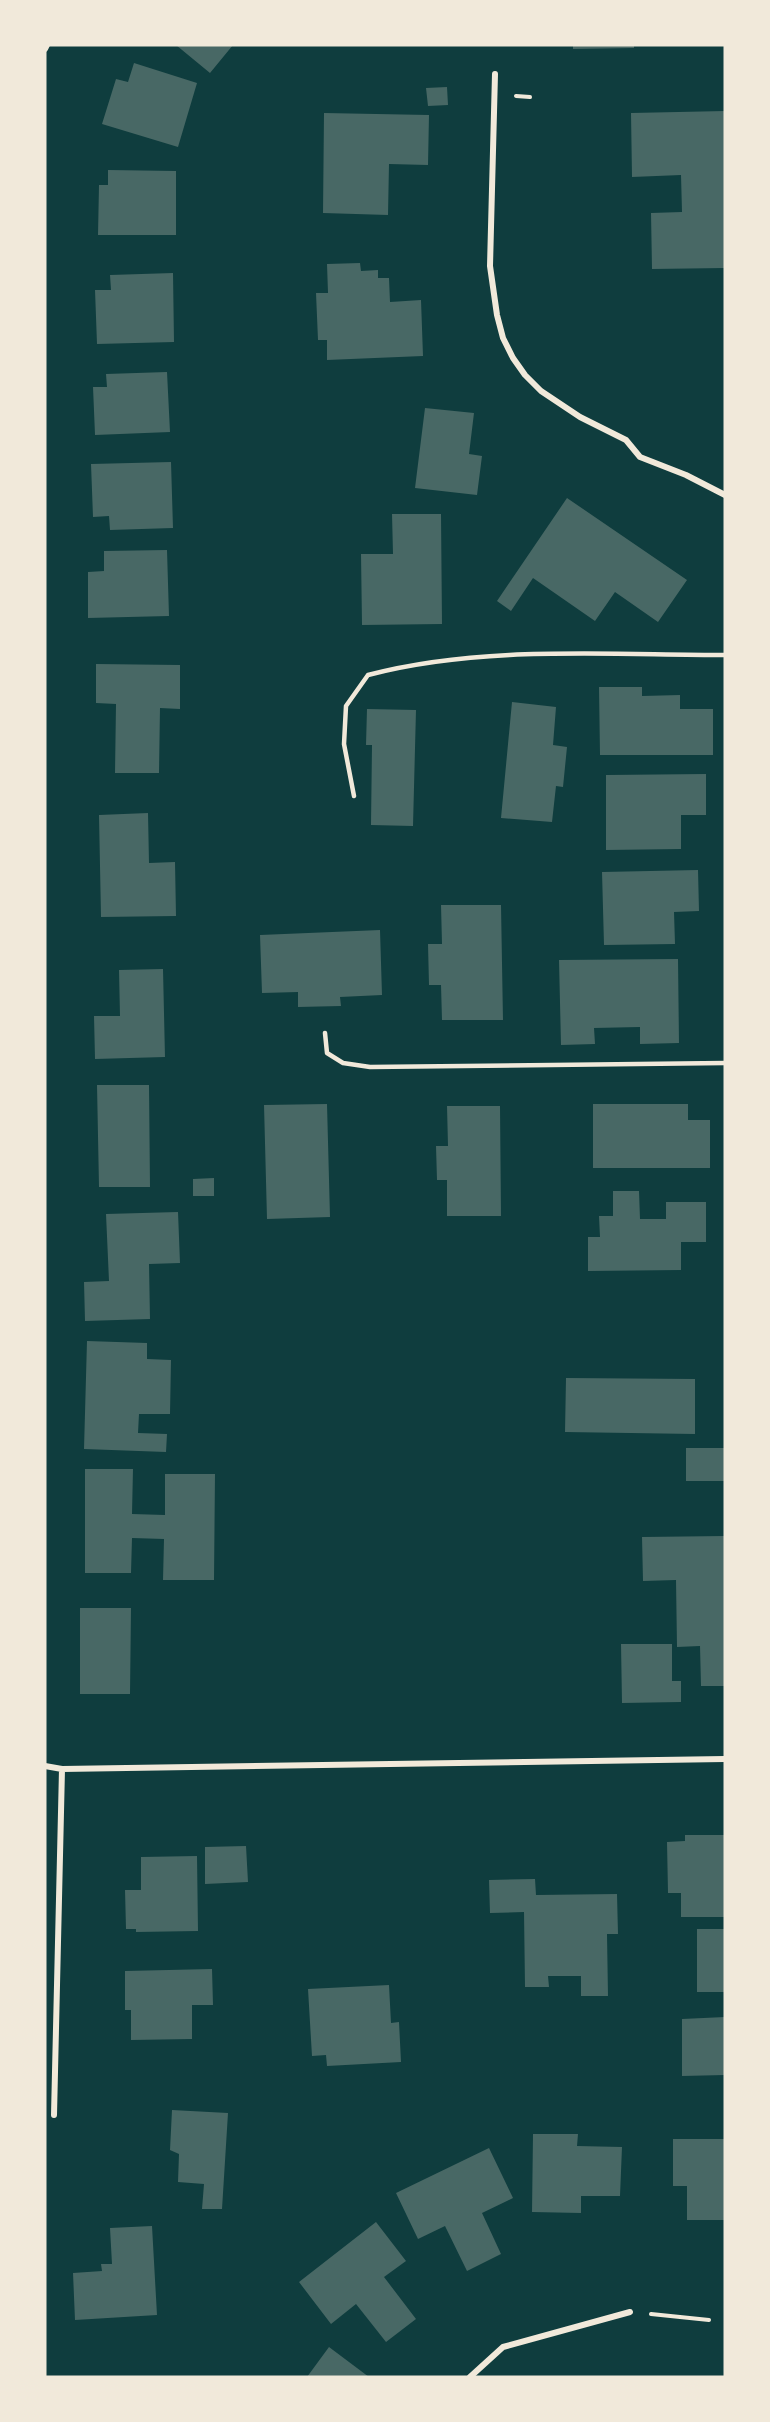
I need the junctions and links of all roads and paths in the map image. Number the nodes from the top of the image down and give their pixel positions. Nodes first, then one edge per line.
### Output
1 (495, 74) dead end
2 (725, 495) edge
3 (725, 655) edge
4 (354, 796) dead end
5 (325, 1033) dead end
6 (725, 1063) edge
7 (725, 1759) edge
8 (45, 1766) edge
9 (62, 1769) junction
10 (54, 2115) dead end
11 (630, 2312) joint
12 (709, 2320) dead end
13 (470, 2377) edge

1 - 2 street
3 - 4 lane
5 - 6 lane
7 - 9 street
8 - 9 street
9 - 10 street
11 - 12 path
11 - 13 street

